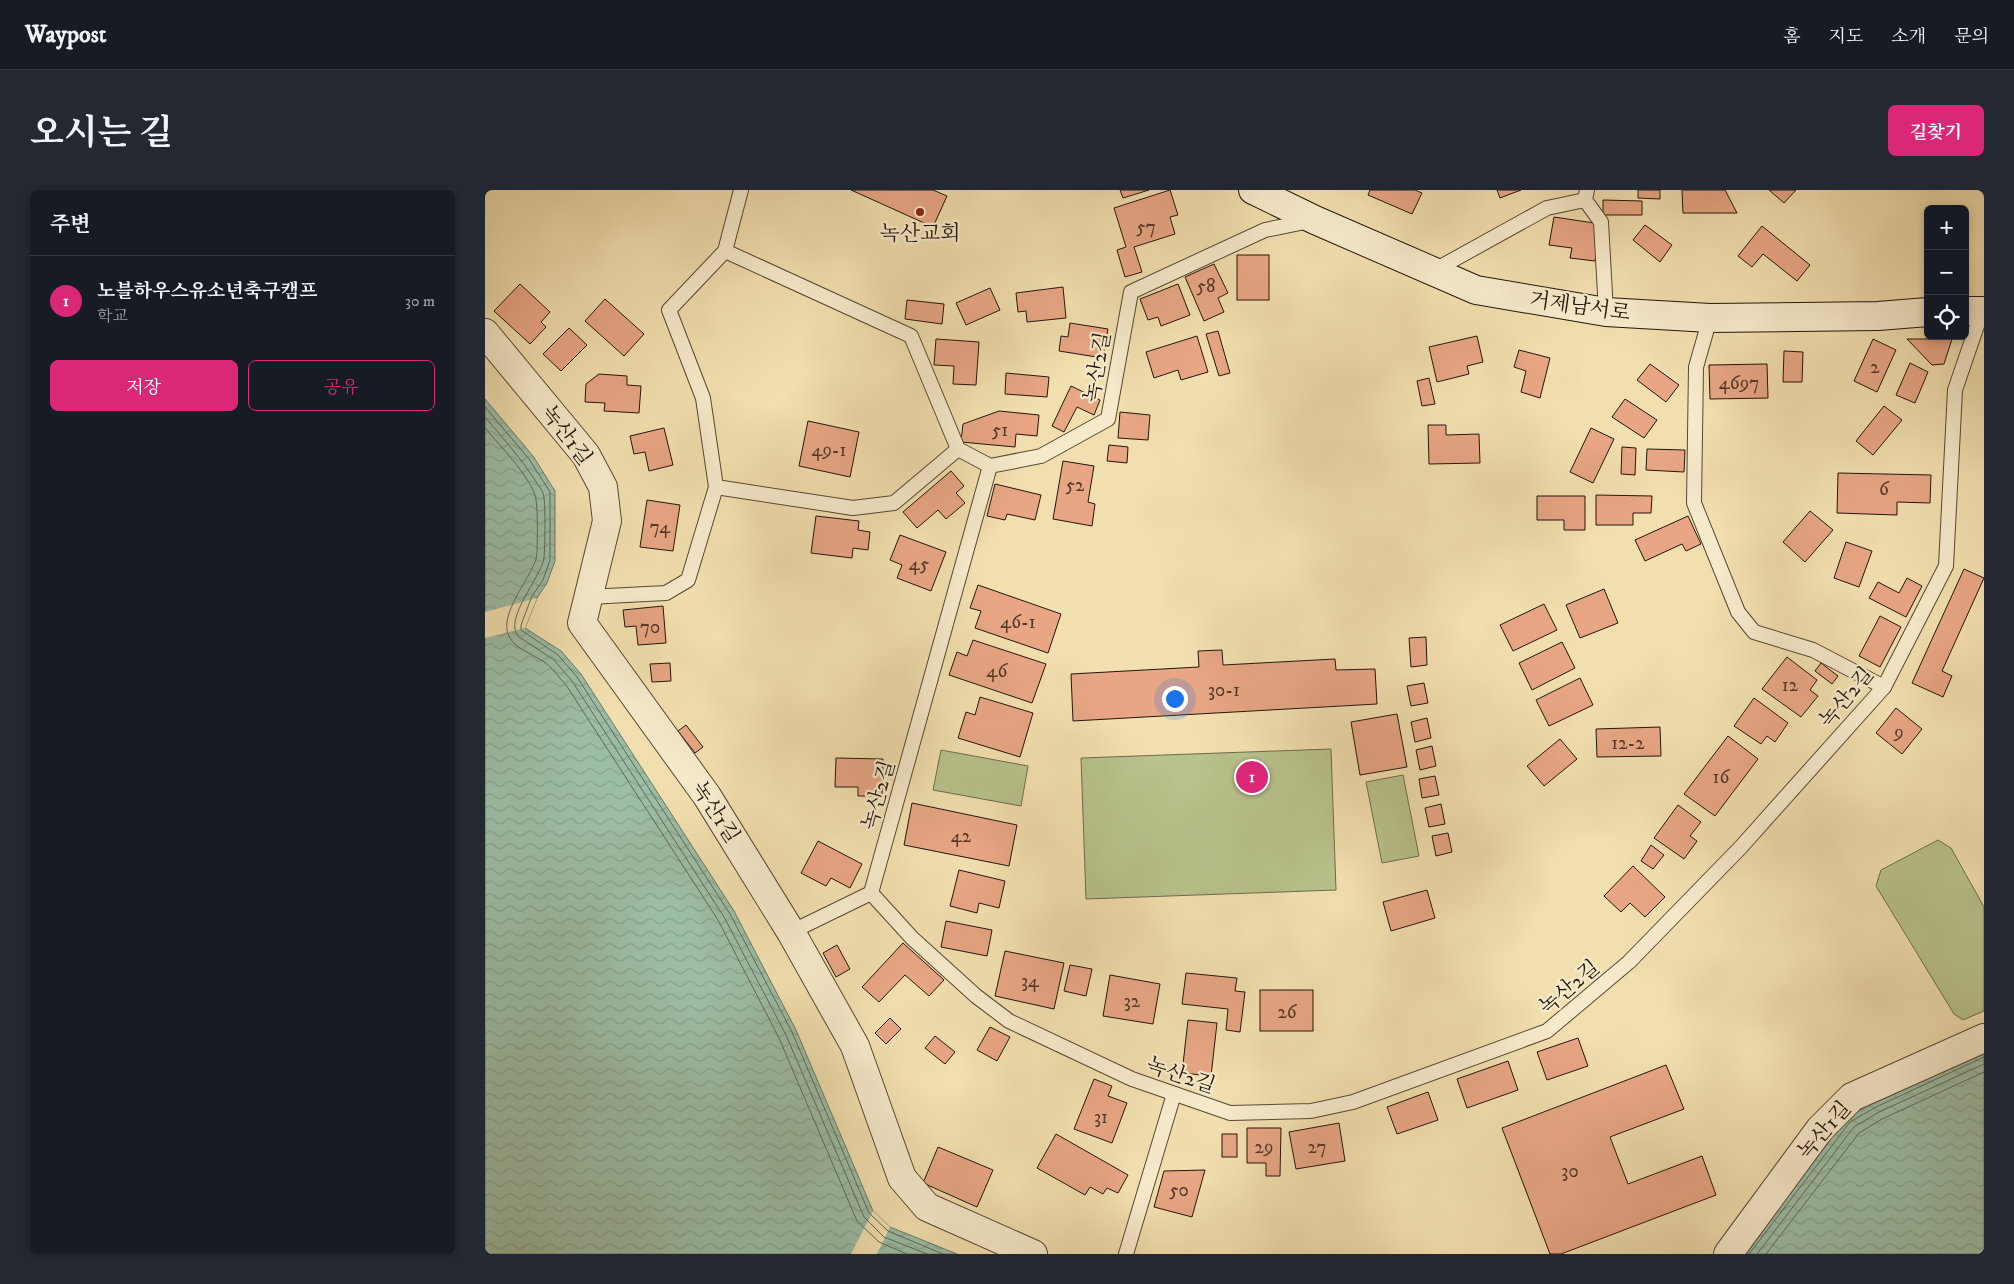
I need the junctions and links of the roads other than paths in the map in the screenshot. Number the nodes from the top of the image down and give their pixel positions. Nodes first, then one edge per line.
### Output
1 (741, 190) edge
2 (1253, 190) edge
3 (1586, 195) edge
4 (1315, 220) junction
5 (725, 251) junction
6 (1432, 272) junction
7 (1977, 311) edge
8 (1606, 312) junction
9 (1924, 312) edge
10 (1710, 318) junction
11 (485, 333) edge
12 (958, 449) junction
13 (990, 466) junction
14 (716, 487) junction
15 (588, 597) junction
16 (1884, 687) junction
17 (871, 893) junction
18 (791, 932) junction
19 (1984, 1038) edge
20 (1174, 1094) junction
21 (1033, 1254) edge
22 (1126, 1254) edge
23 (1728, 1254) edge

1 - 5 lane
2 - 4 street, 거제남서로
3 - 6 lane
3 - 8 lane
4 - 6 street, 거제남서로
4 - 13 lane, 녹산2길
5 - 12 lane
5 - 14 lane
6 - 8 street, 거제남서로
7 - 16 lane, 녹산2길
8 - 10 street, 거제남서로
9 - 10 street, 거제남서로
10 - 16 lane
11 - 15 street, 녹산1길
12 - 13 lane
12 - 14 lane
13 - 17 lane, 녹산2길
14 - 15 lane
15 - 18 street, 녹산1길
16 - 20 lane, 녹산2길
17 - 18 lane
17 - 20 lane, 녹산2길
18 - 21 street, 녹산1길
19 - 23 street, 녹산1길
20 - 22 lane

